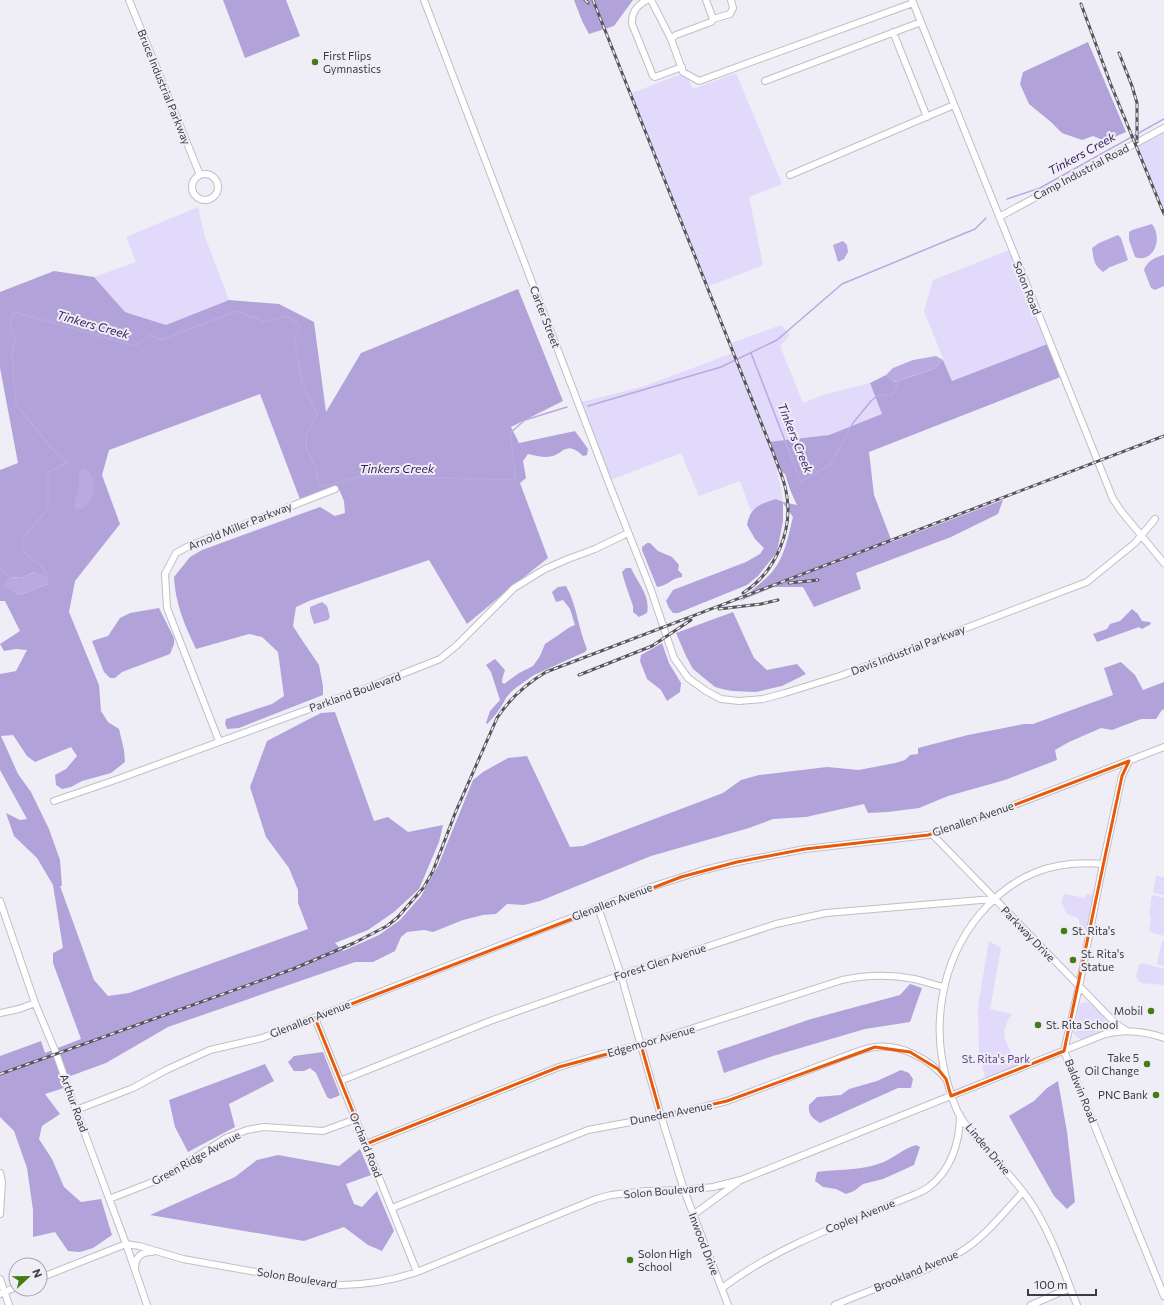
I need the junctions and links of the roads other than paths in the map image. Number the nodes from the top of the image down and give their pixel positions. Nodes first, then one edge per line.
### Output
1 (129, 0) edge
2 (424, 0) edge
3 (647, 0) edge
4 (651, 0) edge
5 (706, 0) edge
6 (731, 0) edge
7 (912, 1) edge
8 (713, 19) junction
9 (921, 22) junction
10 (893, 32) junction
11 (671, 39) junction
12 (682, 67) junction
13 (764, 81) dead end
14 (954, 105) junction
15 (927, 117) junction
16 (1164, 128) edge
17 (200, 175) junction
18 (790, 175) dead end
19 (999, 217) junction
20 (335, 489) dead end
21 (1155, 519) dead end
22 (628, 533) junction
23 (1142, 536) junction
24 (1164, 563) edge
25 (666, 634) joint
26 (219, 741) junction
27 (1164, 747) edge
28 (1129, 761) junction
29 (54, 801) dead end
30 (932, 834) junction
31 (1103, 864) junction
32 (993, 899) junction
33 (0, 904) edge
34 (598, 907) junction
35 (621, 975) junction
36 (944, 987) junction
37 (1079, 987) junction
38 (35, 1003) junction
39 (0, 1013) edge
40 (315, 1018) junction
41 (1127, 1030) junction
42 (1164, 1038) edge
43 (641, 1045) junction
44 (1064, 1051) junction
45 (946, 1079) junction
46 (340, 1081) junction
47 (951, 1096) junction
48 (76, 1110) junction
49 (661, 1116) junction
50 (960, 1116) junction
51 (356, 1119) junction
52 (366, 1144) junction
53 (0, 1173) edge
54 (741, 1180) junction
55 (684, 1190) junction
56 (1023, 1192) junction
57 (109, 1199) junction
58 (392, 1208) junction
59 (0, 1214) edge
60 (693, 1215) junction
61 (126, 1244) junction
62 (154, 1252) junction
63 (417, 1272) junction
64 (135, 1273) junction
65 (48, 1275) edge
66 (0, 1279) edge
67 (722, 1288) junction
68 (1070, 1288) junction
69 (2, 1293) edge
70 (1164, 1296) edge
71 (9, 1305) edge
72 (147, 1305) edge
73 (728, 1305) edge
74 (835, 1305) edge
75 (1031, 1305) edge
76 (1077, 1305) edge

1 - 17 street, Bruce Industrial Parkway
2 - 22 street, Carter Street
3 - 12 street
4 - 11 street
5 - 8 street
6 - 8 street
7 - 9 street, Solon Road
7 - 12 street
8 - 11 street
9 - 10 street
9 - 14 street, Solon Road
10 - 13 street
10 - 15 street
11 - 12 street
14 - 15 street
14 - 19 street, Solon Road
15 - 18 street
16 - 19 street, Camp Industrial Road
17 - 17 street
19 - 23 street, Solon Road
20 - 26 street, Arnold Miller Parkway
21 - 23 street, Davis Industrial Parkway
22 - 25 street, Carter Street
22 - 26 street, Parkland Boulevard
23 - 24 street, Solon Road
23 - 25 street, Davis Industrial Parkway
26 - 29 street, Parkland Boulevard
27 - 28 street, Glenallen Avenue
28 - 30 street, Glenallen Avenue
28 - 31 street, Baldwin Road
30 - 32 street, Parkway Drive
30 - 34 street, Glenallen Avenue
31 - 32 street, Linden Drive
31 - 37 street, Baldwin Road
32 - 35 street, Forest Glen Avenue
32 - 36 street, Linden Drive
32 - 37 street, Parkway Drive
33 - 38 street, Arthur Road
34 - 35 street, Inwood Drive
34 - 40 street, Glenallen Avenue
35 - 43 street, Inwood Drive
35 - 46 street, Forest Glen Avenue
36 - 43 street, Edgemoor Avenue
36 - 45 street, Linden Drive
37 - 41 street, Parkway Drive
37 - 44 street, Baldwin Road
38 - 39 street
38 - 48 street, Arthur Road
40 - 46 street, Orchard Road
40 - 48 street, Glenallen Avenue
41 - 42 street, Solon Boulevard
41 - 44 street, Solon Boulevard
43 - 49 street, Inwood Drive
43 - 52 street, Edgemoor Avenue
44 - 47 street, Solon Boulevard
44 - 70 street, Baldwin Road
45 - 47 street, Linden Drive
45 - 49 street, Duneden Avenue
46 - 51 street, Orchard Road
47 - 50 street, Linden Drive
47 - 54 street, Solon Boulevard
48 - 57 street, Arthur Road
49 - 55 street, Inwood Drive
49 - 58 street, Duneden Avenue
50 - 56 street, Linden Drive
50 - 67 street, Copley Avenue
51 - 52 street, Orchard Road
51 - 57 street, Green Ridge Avenue
52 - 58 street, Orchard Road
53 - 59 street
54 - 55 street, Solon Boulevard
54 - 60 street
55 - 60 street, Inwood Drive
55 - 63 street, Solon Boulevard
56 - 68 street, Linden Drive
56 - 74 street, Brookland Avenue
57 - 61 street, Arthur Road
58 - 63 street, Orchard Road
60 - 67 street, Inwood Drive
61 - 62 street, Solon Boulevard
61 - 64 street, Arthur Road
61 - 65 street
62 - 63 street, Solon Boulevard
62 - 64 street
64 - 72 street, Arthur Road
66 - 69 street
67 - 73 street, Inwood Drive
68 - 75 street
68 - 76 street, Linden Drive
69 - 71 street

